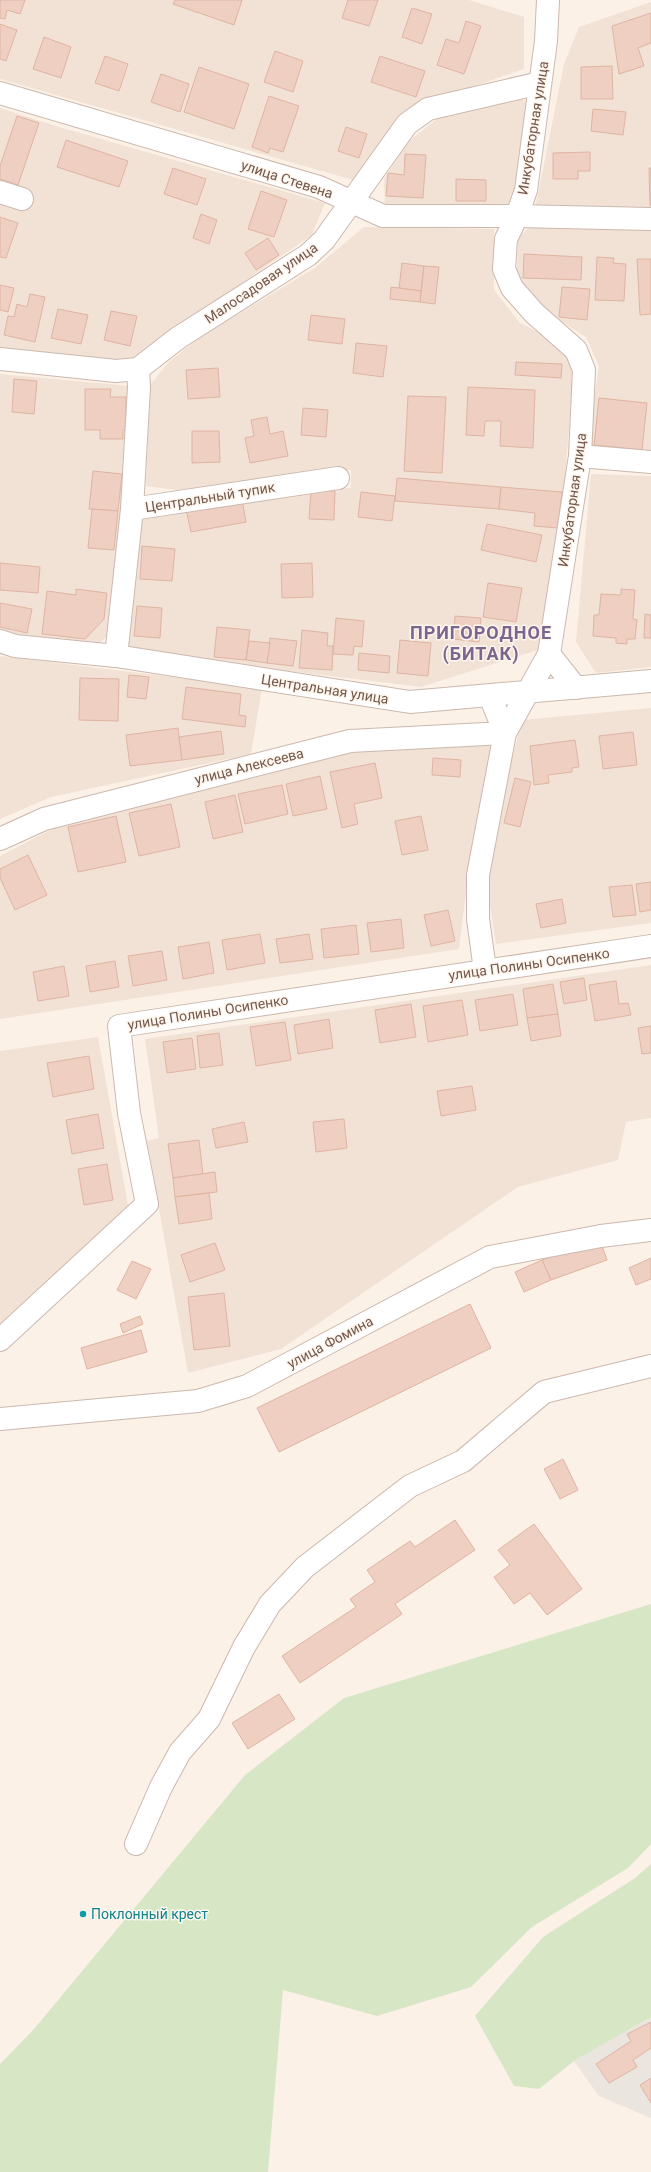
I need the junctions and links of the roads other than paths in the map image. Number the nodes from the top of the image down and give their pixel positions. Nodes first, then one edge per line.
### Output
1 (548, 0) edge
2 (540, 84) junction
3 (0, 93) edge
4 (0, 192) edge
5 (22, 199) dead end
6 (351, 202) junction
7 (517, 216) junction
8 (651, 219) edge
9 (0, 359) edge
10 (138, 369) junction
11 (580, 456) junction
12 (651, 462) edge
13 (338, 478) dead end
14 (132, 509) junction
15 (0, 642) edge
16 (549, 654) junction
17 (116, 656) junction
18 (651, 681) edge
19 (576, 688) junction
20 (527, 693) junction
21 (490, 696) junction
22 (505, 733) junction
23 (0, 839) edge
24 (651, 946) edge
25 (485, 970) junction
26 (651, 1230) edge
27 (0, 1340) edge
28 (651, 1366) edge
29 (0, 1419) edge
30 (136, 1844) dead end

1 - 2 street, Инкубаторная улица
2 - 6 street, Малосадовая улица
2 - 7 street, Инкубаторная улица
3 - 6 street, улица Стевена
4 - 5 street
6 - 7 street, улица Стевена
6 - 10 street, Малосадовая улица
7 - 8 street, улица Стевена
7 - 11 street, Инкубаторная улица
9 - 10 street
10 - 14 street
11 - 12 street
11 - 16 street, Инкубаторная улица
13 - 14 street, Центральный тупик
14 - 17 street, Центральный тупик
15 - 17 street, Центральная улица
16 - 19 street
16 - 20 street, Инкубаторная улица
17 - 21 street, Центральная улица
18 - 19 street, Центральная улица
19 - 20 street, Центральная улица
20 - 21 street, Центральная улица
20 - 22 street, Инкубаторная улица
21 - 22 street
22 - 23 street, улица Алексеева
22 - 25 street
24 - 25 street, улица Полины Осипенко
25 - 27 street, улица Полины Осипенко
26 - 29 street, улица Фомина
28 - 30 street

